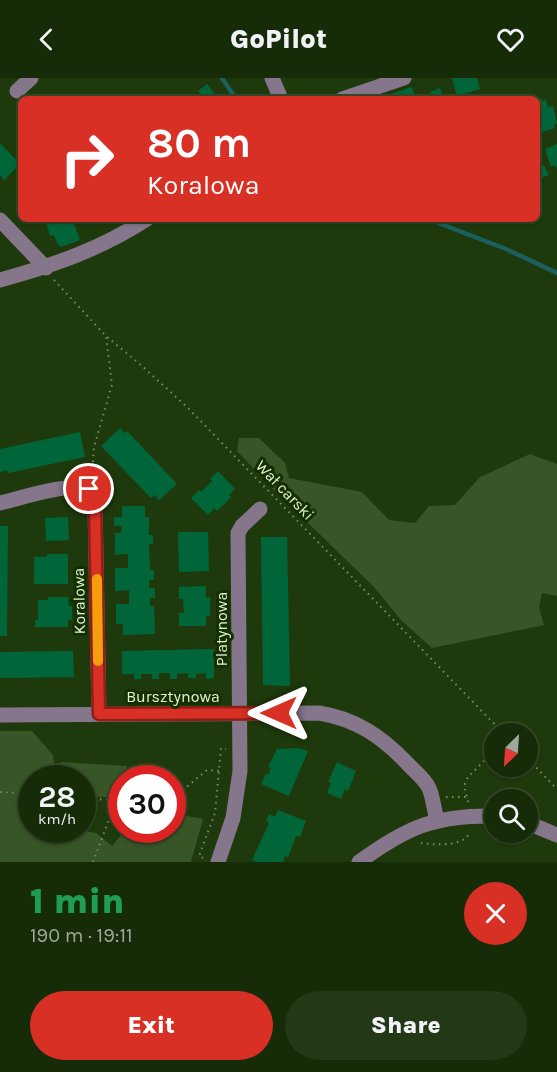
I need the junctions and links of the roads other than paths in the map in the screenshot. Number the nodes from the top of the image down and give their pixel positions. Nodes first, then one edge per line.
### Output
1 (31, 78) edge
2 (272, 78) edge
3 (404, 78) edge
4 (17, 92) dead end
5 (280, 96) edge
6 (351, 96) edge
7 (0, 220) edge
8 (142, 222) edge
9 (46, 268) junction
10 (0, 280) edge
11 (0, 502) edge
12 (260, 509) dead end
13 (240, 713) junction
14 (99, 714) junction
15 (0, 715) edge
16 (484, 816) edge
17 (437, 820) junction
18 (538, 827) edge
19 (557, 834) edge
20 (211, 860) edge
21 (359, 862) edge

1 - 4 street
2 - 5 street
3 - 6 street
7 - 9 street
8 - 9 street
9 - 10 street
11 - 14 street, Koralowa
12 - 13 street, Platynowa
13 - 14 street, Bursztynowa
13 - 17 street, Bursztynowa
13 - 20 street, Platynowa
14 - 15 street, Bursztynowa
16 - 17 street
17 - 21 street
18 - 19 street

